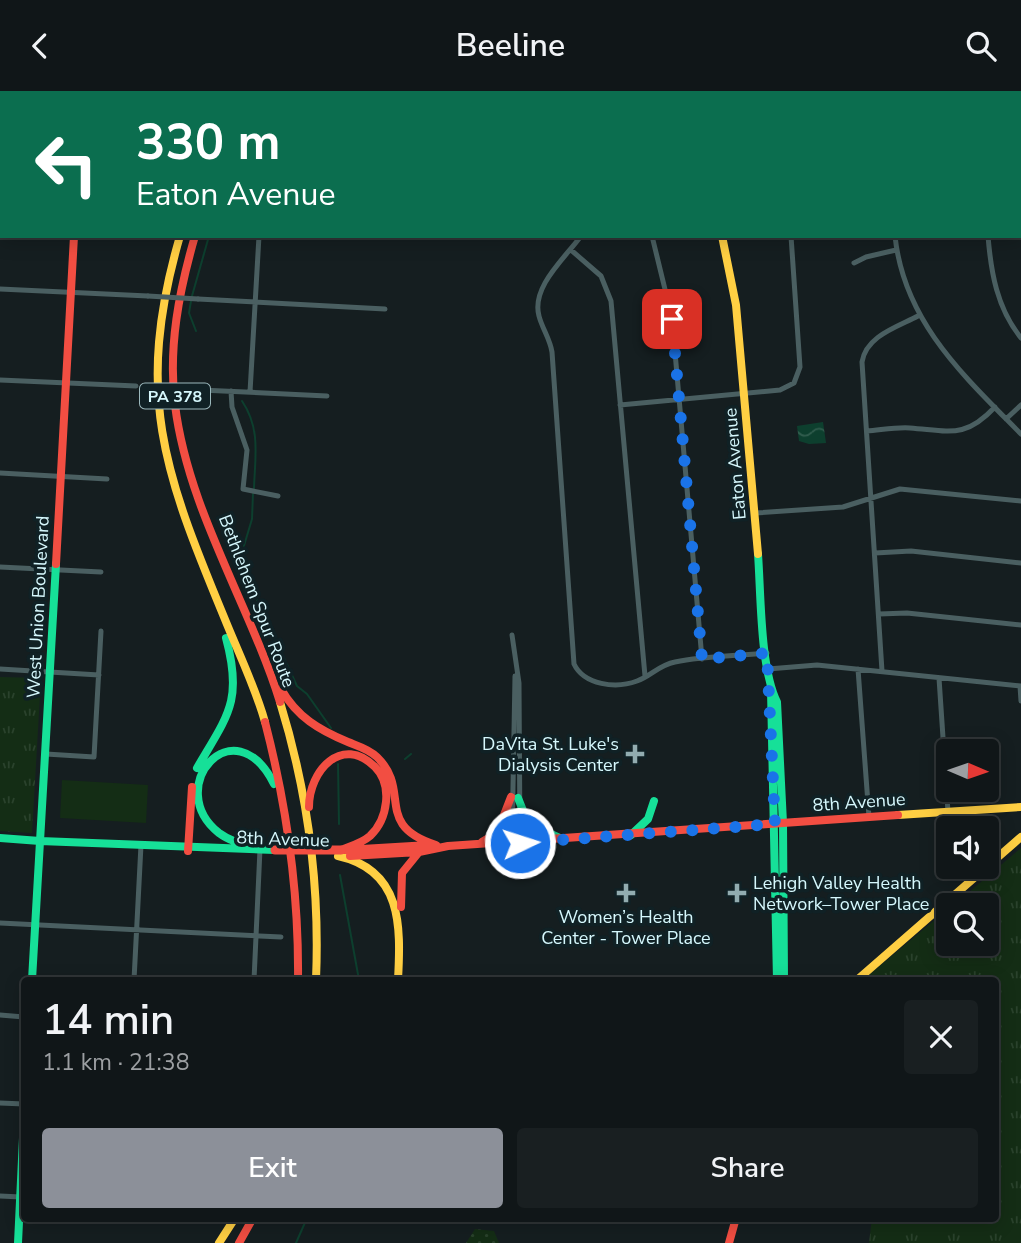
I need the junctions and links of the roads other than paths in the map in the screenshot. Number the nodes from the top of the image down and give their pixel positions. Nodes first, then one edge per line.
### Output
1 (74, 238) edge
2 (179, 238) edge
3 (194, 238) edge
4 (259, 238) edge
5 (580, 238) edge
6 (652, 238) edge
7 (722, 238) edge
8 (791, 238) edge
9 (895, 238) edge
10 (988, 238) edge
11 (571, 250) junction
12 (896, 250) junction
13 (854, 263) dead end
14 (0, 289) edge
15 (71, 292) junction
16 (255, 302) junction
17 (384, 309) dead end
18 (918, 316) junction
19 (1021, 338) edge
20 (0, 380) edge
21 (67, 383) junction
22 (136, 386) dead end
23 (201, 390) dead end
24 (231, 391) junction
25 (250, 392) junction
26 (744, 393) junction
27 (327, 396) dead end
28 (679, 400) junction
29 (620, 405) junction
30 (1021, 405) edge
31 (995, 407) junction
32 (1006, 419) junction
33 (866, 431) junction
34 (1021, 434) edge
35 (0, 473) edge
36 (61, 476) junction
37 (107, 479) dead end
38 (278, 496) dead end
39 (870, 497) junction
40 (1021, 501) edge
41 (755, 513) junction
42 (875, 553) junction
43 (1021, 563) edge
44 (0, 567) edge
45 (55, 570) junction
46 (102, 572) dead end
47 (206, 572) junction
48 (879, 614) junction
49 (1021, 625) edge
50 (101, 631) dead end
51 (512, 635) dead end
52 (262, 649) junction
53 (767, 653) junction
54 (702, 659) junction
55 (0, 669) edge
56 (768, 669) junction
57 (858, 669) junction
58 (882, 671) junction
59 (50, 672) junction
60 (99, 675) junction
61 (645, 676) junction
62 (939, 678) junction
63 (1020, 686) edge
64 (1021, 701) edge
65 (46, 754) junction
66 (197, 792) junction
67 (514, 797) junction
68 (654, 801) dead end
69 (1021, 807) edge
70 (1009, 808) junction
71 (948, 812) junction
72 (869, 817) junction
73 (1021, 817) edge
74 (779, 823) junction
75 (631, 835) junction
76 (1021, 837) edge
77 (0, 838) edge
78 (565, 839) junction
79 (40, 841) junction
80 (516, 843) junction
81 (477, 844) junction
82 (141, 845) junction
83 (426, 847) junction
84 (192, 848) junction
85 (260, 852) junction
86 (339, 853) junction
87 (315, 869) junction
88 (296, 883) junction
89 (0, 923) edge
90 (35, 925) junction
91 (136, 930) junction
92 (257, 936) junction
93 (281, 937) dead end
94 (318, 947) junction
95 (32, 977) edge
96 (134, 977) edge
97 (254, 977) edge
98 (298, 977) edge
99 (316, 977) edge
100 (322, 977) edge
101 (398, 977) edge
102 (405, 977) edge
103 (777, 977) edge
104 (784, 977) edge
105 (861, 977) edge
106 (0, 1015) edge
107 (21, 1017) edge
108 (0, 1103) edge
109 (21, 1104) edge
110 (0, 1196) edge
111 (21, 1197) edge
112 (21, 1208) edge
113 (232, 1222) edge
114 (251, 1222) edge
115 (735, 1222) edge
116 (18, 1243) edge
117 (219, 1243) edge
118 (239, 1243) edge
119 (729, 1243) edge

1 - 15 main road, West Union Boulevard
2 - 47 main road, Bethlehem Spur Route / PA 378
3 - 52 main road, Bethlehem Spur Route / PA 378
4 - 16 street
5 - 11 street
6 - 28 street
7 - 26 main road, Eaton Avenue
8 - 26 street
9 - 12 street
10 - 19 street
11 - 29 street
11 - 61 street
12 - 13 street
12 - 18 street
14 - 15 street
15 - 16 street, bridge
15 - 21 main road, West Union Boulevard
16 - 17 street
16 - 25 street
18 - 31 street
18 - 33 street
20 - 21 street
21 - 22 street
21 - 36 main road, West Union Boulevard
23 - 24 street
24 - 25 street
24 - 38 street
25 - 27 street
26 - 28 street
26 - 41 main road, Eaton Avenue
28 - 29 street
28 - 54 street
29 - 61 street
30 - 32 street
31 - 32 street
31 - 33 street
32 - 34 street
33 - 39 street
35 - 36 street
36 - 37 street
36 - 45 main road, West Union Boulevard
39 - 40 street
39 - 41 street
39 - 42 street
41 - 53 main road, Eaton Avenue
42 - 43 street
42 - 48 street
44 - 45 street
45 - 46 street
45 - 59 main road, West Union Boulevard
47 - 84 main road
47 - 88 main road, Bethlehem Spur Route / PA 378
48 - 49 street
48 - 58 street
50 - 60 street
51 - 67 street
52 - 83 main road
52 - 87 main road, Bethlehem Spur Route / PA 378
53 - 54 street
53 - 56 main road, Eaton Avenue
54 - 61 street
55 - 59 street
56 - 57 street
56 - 74 main road, Eaton Avenue
57 - 58 street
57 - 72 street
58 - 62 street
59 - 60 street
59 - 65 main road, West Union Boulevard
60 - 65 street
62 - 63 street
62 - 71 street
63 - 64 street
65 - 79 main road, West Union Boulevard
66 - 84 main road
66 - 85 main road
66 - 88 main road
67 - 78 main road
67 - 80 street
67 - 81 main road
68 - 75 main road
69 - 70 main road, 8th Avenue
70 - 71 main road, 8th Avenue
70 - 73 main road
71 - 72 main road, 8th Avenue
72 - 74 main road, 8th Avenue
74 - 75 main road, 8th Avenue
74 - 103 main road, Eaton Avenue
74 - 104 main road, Eaton Avenue
75 - 78 main road, 8th Avenue
76 - 105 main road
77 - 79 main road, 8th Avenue
78 - 80 main road, 8th Avenue
79 - 82 main road, 8th Avenue
79 - 90 main road, West Union Boulevard
80 - 81 main road, 8th Avenue
81 - 83 main road, 8th Avenue
82 - 84 main road, 8th Avenue
82 - 91 street
83 - 86 main road, 8th Avenue
83 - 102 main road
84 - 85 main road, 8th Avenue
85 - 86 main road, 8th Avenue
85 - 92 street
86 - 87 main road
86 - 101 main road
87 - 94 main road, Bethlehem Spur Route / PA 378
88 - 98 main road, Bethlehem Spur Route / PA 378
89 - 90 street
90 - 91 street
90 - 95 main road, West Union Boulevard
91 - 92 street
91 - 96 street
92 - 93 street
92 - 97 street
94 - 99 main road, Bethlehem Spur Route / PA 378
94 - 100 main road
106 - 107 street
108 - 109 street
110 - 111 street
112 - 116 main road
113 - 117 main road
114 - 118 main road
115 - 119 main road

